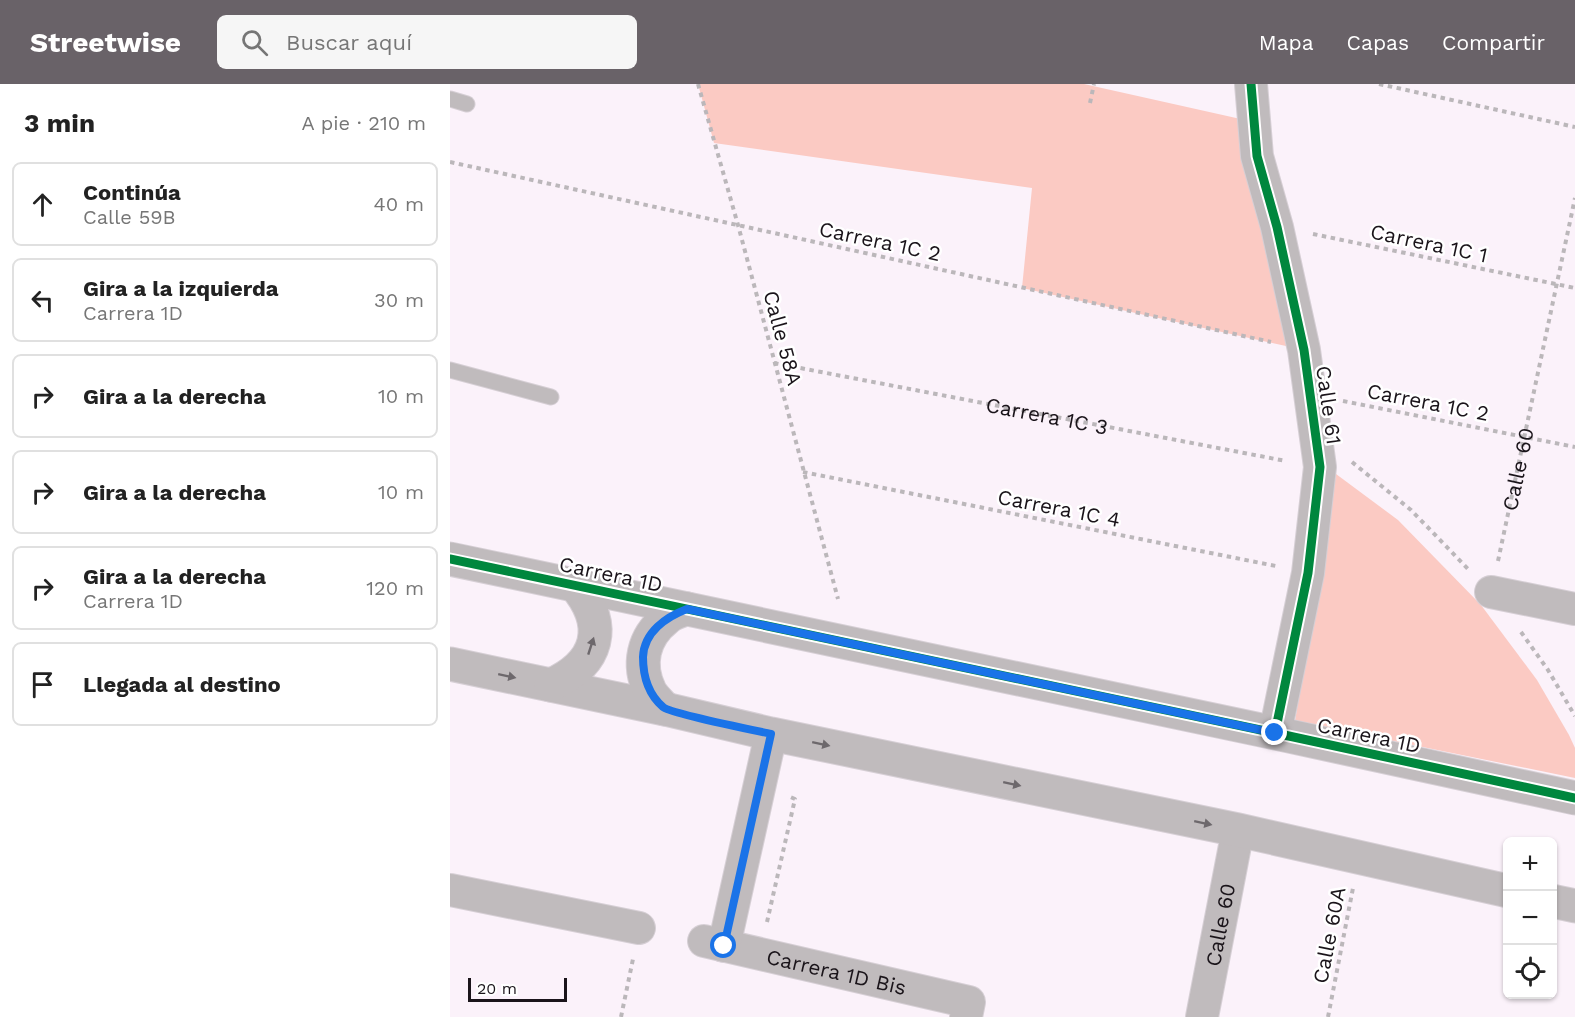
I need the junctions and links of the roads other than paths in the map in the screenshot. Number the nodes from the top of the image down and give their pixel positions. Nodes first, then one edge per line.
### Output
1 (1251, 84) edge
2 (450, 99) edge
3 (467, 104) dead end
4 (450, 370) edge
5 (551, 397) dead end
6 (450, 559) edge
7 (575, 585) junction
8 (1491, 592) road end
9 (687, 609) junction
10 (1575, 609) edge
11 (450, 664) edge
12 (551, 685) junction
13 (665, 709) junction
14 (1275, 733) junction
15 (771, 734) junction
16 (1575, 798) edge
17 (1238, 830) junction
18 (450, 890) edge
19 (1503, 890) edge
20 (1557, 902) edge
21 (1575, 906) edge
22 (639, 928) road end
23 (967, 1010) edge
24 (1202, 1017) edge

1 - 14 street, Calle 61
2 - 3 lane
4 - 5 lane
6 - 7 street, Carrera 1D
7 - 9 street, Carrera 1D
12 -> 7 street
8 - 10 street
9 - 13 street
9 - 14 street, Carrera 1D
11 -> 12 street
12 - 13 street
13 - 15 street
14 - 16 street, Carrera 1D
15 -> 17 street
15 - 23 street, Carrera 1D Bis
17 - 19 street
17 - 24 street, Calle 60
18 - 22 street
20 - 21 street

